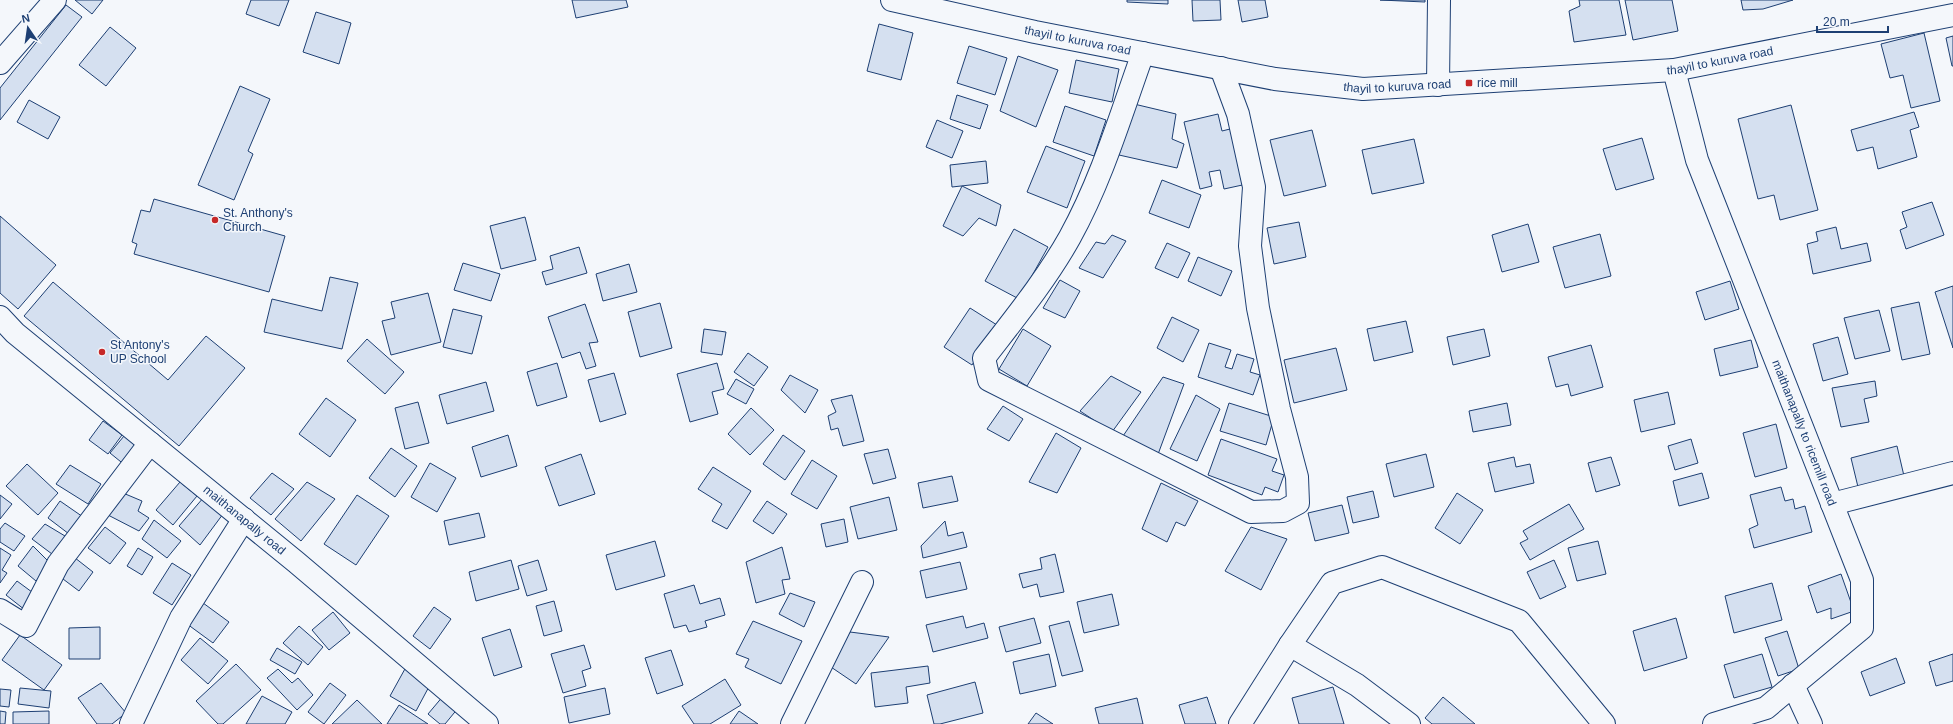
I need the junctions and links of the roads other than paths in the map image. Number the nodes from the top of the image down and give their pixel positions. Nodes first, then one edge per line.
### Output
1 (55, 0) edge
2 (892, 0) edge
3 (1439, 0) edge
4 (1953, 15) edge
5 (1143, 52) junction
6 (0, 63) edge
7 (1221, 68) junction
8 (1674, 70) junction
9 (1438, 85) junction
10 (0, 317) edge
11 (150, 443) junction
12 (1953, 473) edge
13 (1832, 504) junction
14 (244, 519) junction
15 (862, 582) dead end
16 (0, 610) edge
17 (1290, 645) junction
18 (1793, 685) junction
19 (1723, 723) edge
20 (131, 724) edge
21 (487, 724) edge
22 (792, 724) edge
23 (1240, 724) edge
24 (1409, 724) edge
25 (1604, 724) edge
26 (1811, 724) edge

1 - 6 street
2 - 5 street, thayil to kuruva road
3 - 9 street
4 - 8 street, thayil to kuruva road
5 - 7 street, thayil to kuruva road
5 - 7 street
7 - 9 street, thayil to kuruva road
8 - 9 street, thayil to kuruva road
8 - 13 street, maithanapally to ricemill road
10 - 11 street, maithanapally road
11 - 14 street, maithanapally road
11 - 16 street
12 - 13 street
13 - 18 street, maithanapally to ricemill road
14 - 20 street
14 - 21 street, maithanapally road
15 - 22 street
17 - 23 street
17 - 24 street
17 - 25 street
18 - 19 street, maithanapally to ricemill road
18 - 26 street

